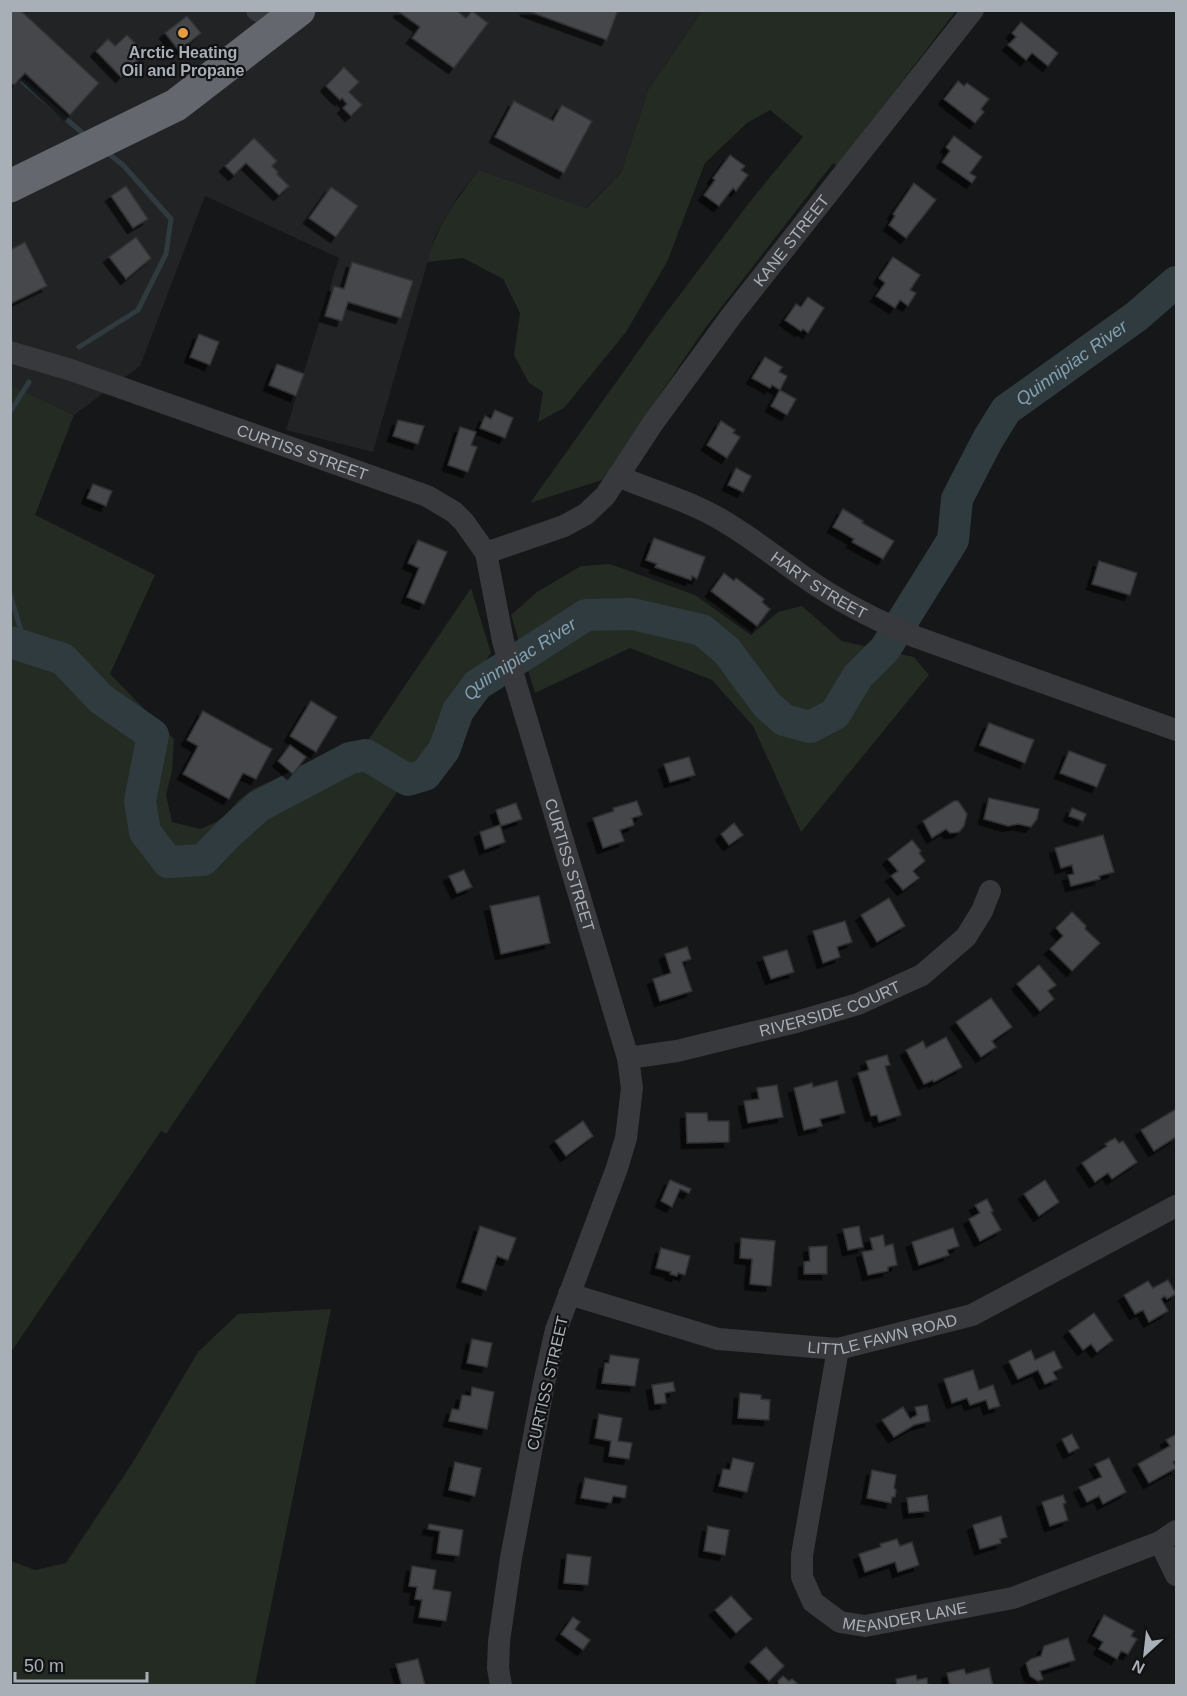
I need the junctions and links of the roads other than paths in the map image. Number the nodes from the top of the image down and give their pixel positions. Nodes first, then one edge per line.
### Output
1 (973, 10) edge
2 (279, 15) edge
3 (10, 186) edge
4 (10, 352) edge
5 (618, 476) junction
6 (486, 552) junction
7 (1176, 730) edge
8 (990, 891) dead end
9 (628, 1059) junction
10 (1176, 1206) edge
11 (569, 1294) junction
12 (838, 1349) junction
13 (1168, 1536) edge
14 (1176, 1575) edge
15 (501, 1686) edge

1 - 5 street, KANE STREET
2 - 3 highway
4 - 6 street, CURTISS STREET
5 - 6 street
5 - 7 street, HART STREET
6 - 9 street, CURTISS STREET
8 - 9 street, RIVERSIDE COURT
9 - 11 street, CURTISS STREET
10 - 12 street, LITTLE FAWN ROAD
11 - 12 street, LITTLE FAWN ROAD
11 - 15 street, CURTISS STREET
12 - 13 street, MEANDER LANE
13 - 14 street

